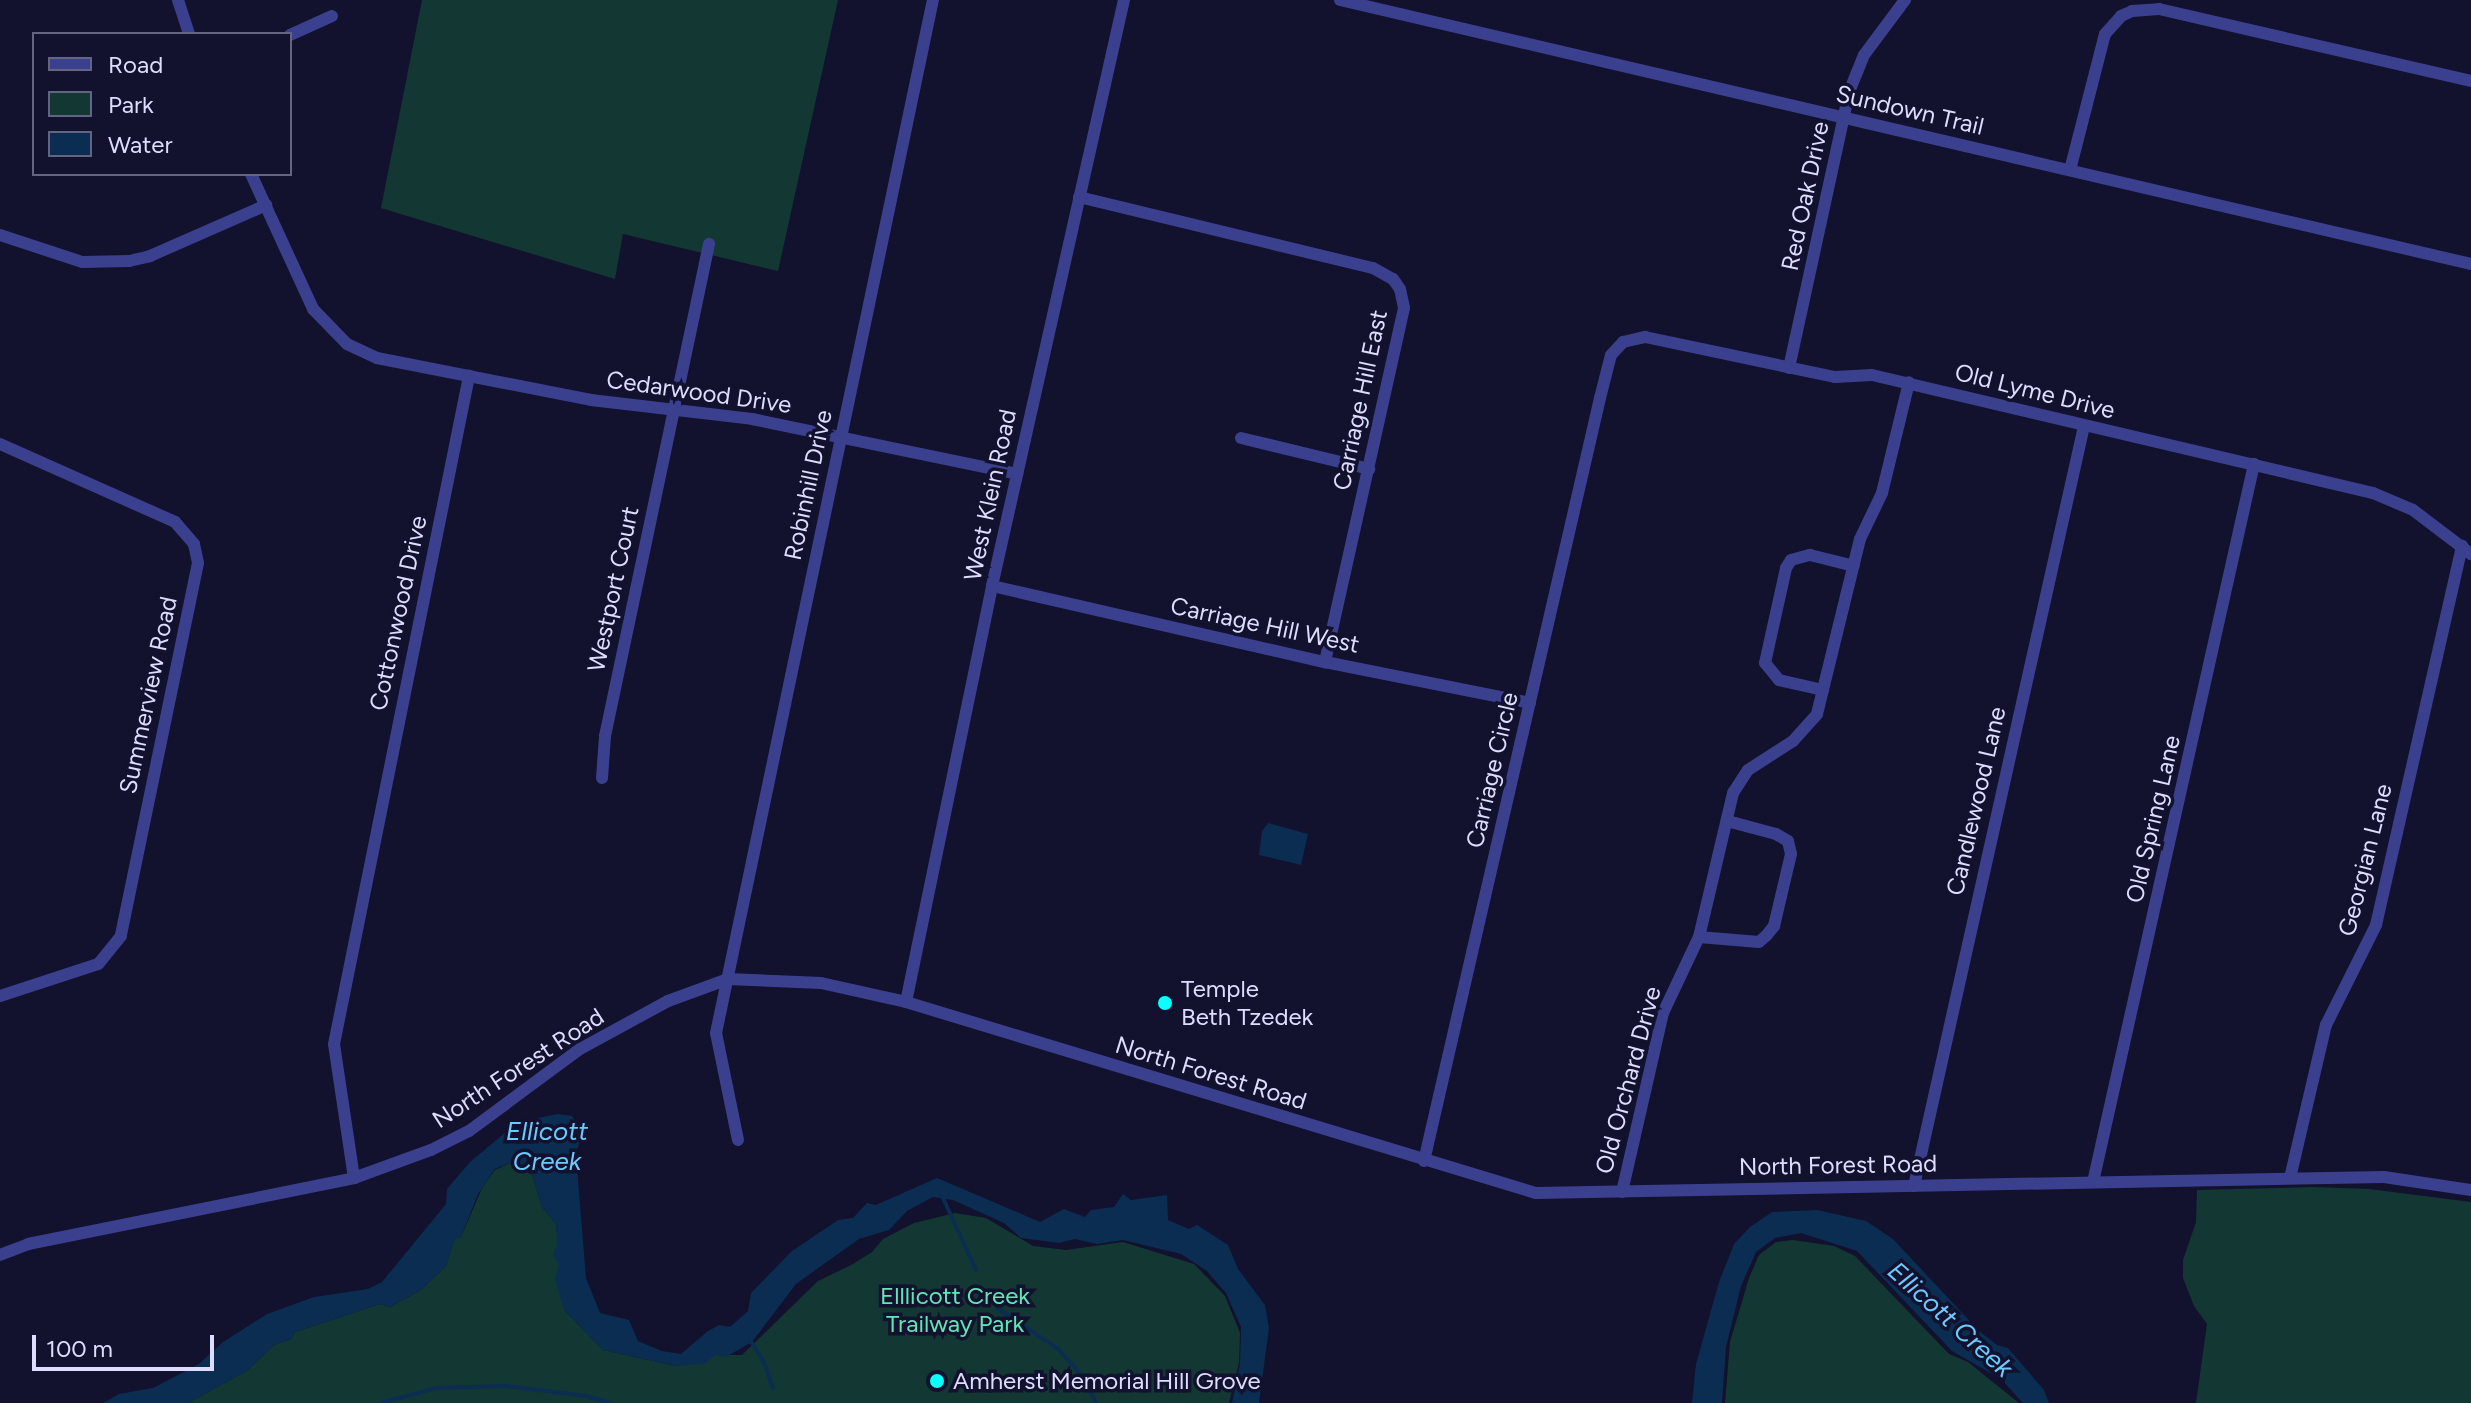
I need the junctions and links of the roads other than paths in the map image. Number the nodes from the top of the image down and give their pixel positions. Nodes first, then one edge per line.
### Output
1 (178, 0) edge
2 (933, 0) edge
3 (1124, 0) edge
4 (1340, 0) edge
5 (1905, 0) edge
6 (332, 16) dead end
7 (188, 32) edge
8 (292, 34) edge
9 (2471, 81) edge
10 (1843, 118) junction
11 (2070, 170) junction
12 (252, 176) edge
13 (1079, 197) junction
14 (266, 205) junction
15 (0, 235) edge
16 (709, 244) dead end
17 (2471, 264) edge
18 (1789, 368) junction
19 (469, 376) junction
20 (1909, 382) junction
21 (1603, 389) joint
22 (672, 409) junction
23 (2084, 426) junction
24 (841, 437) junction
25 (1241, 438) dead end
26 (0, 444) edge
27 (2254, 464) junction
28 (1369, 469) junction
29 (1017, 474) junction
30 (2466, 550) edge
31 (1854, 566) junction
32 (992, 586) junction
33 (1325, 662) junction
34 (1823, 690) junction
35 (1530, 703) junction
36 (602, 778) dead end
37 (1727, 821) junction
38 (1699, 937) junction
39 (728, 979) junction
40 (0, 996) edge
41 (906, 1002) junction
42 (738, 1140) dead end
43 (1424, 1161) junction
44 (354, 1178) junction
45 (2290, 1178) junction
46 (2093, 1182) junction
47 (1914, 1186) junction
48 (2471, 1190) edge
49 (1622, 1192) junction
50 (0, 1255) edge

1 - 7 street
2 - 24 street, Robinhill Drive
3 - 13 street, West Klein Road
4 - 10 street, Sundown Trail
5 - 10 street, Red Oak Drive
6 - 8 street
9 - 11 street
10 - 11 street, Sundown Trail
10 - 18 street, Red Oak Drive
11 - 17 street, Sundown Trail
12 - 14 street
13 - 28 street, Carriage Hill East
13 - 29 street, West Klein Road
14 - 15 street
14 - 19 street
16 - 22 street, Westport Court
18 - 20 street, Old Lyme Drive
18 - 21 street, Old Lyme Drive
19 - 22 street, Cedarwood Drive
19 - 44 street, Cottonwood Drive
20 - 23 street, Old Lyme Drive
20 - 31 street, Old Orchard Drive
21 - 35 street, Carriage Circle
22 - 24 street, Cedarwood Drive
22 - 36 street, Westport Court
23 - 27 street, Old Lyme Drive
23 - 47 street, Candlewood Lane
24 - 29 street, Cedarwood Drive
24 - 39 street, Robinhill Drive
25 - 28 street
26 - 40 street, Summerview Road
27 - 30 street, Old Lyme Drive
27 - 46 street, Old Spring Lane
28 - 33 street, Carriage Hill East
29 - 32 street, West Klein Road
30 - 45 street, Georgian Lane
31 - 34 street, Old Orchard Drive
31 - 34 street
32 - 33 street, Carriage Hill West
32 - 41 street, West Klein Road
33 - 35 street, Carriage Hill West
34 - 37 street, Old Orchard Drive
35 - 43 street, Carriage Circle
37 - 38 street, Old Orchard Drive
37 - 38 street
38 - 49 street, Old Orchard Drive
39 - 41 street, North Forest Road
39 - 42 street, Robinhill Drive
39 - 44 street, North Forest Road
41 - 43 street, North Forest Road
43 - 49 street, North Forest Road
44 - 50 street, North Forest Road
45 - 46 street, North Forest Road
45 - 48 street, North Forest Road
46 - 47 street, North Forest Road
47 - 49 street, North Forest Road

